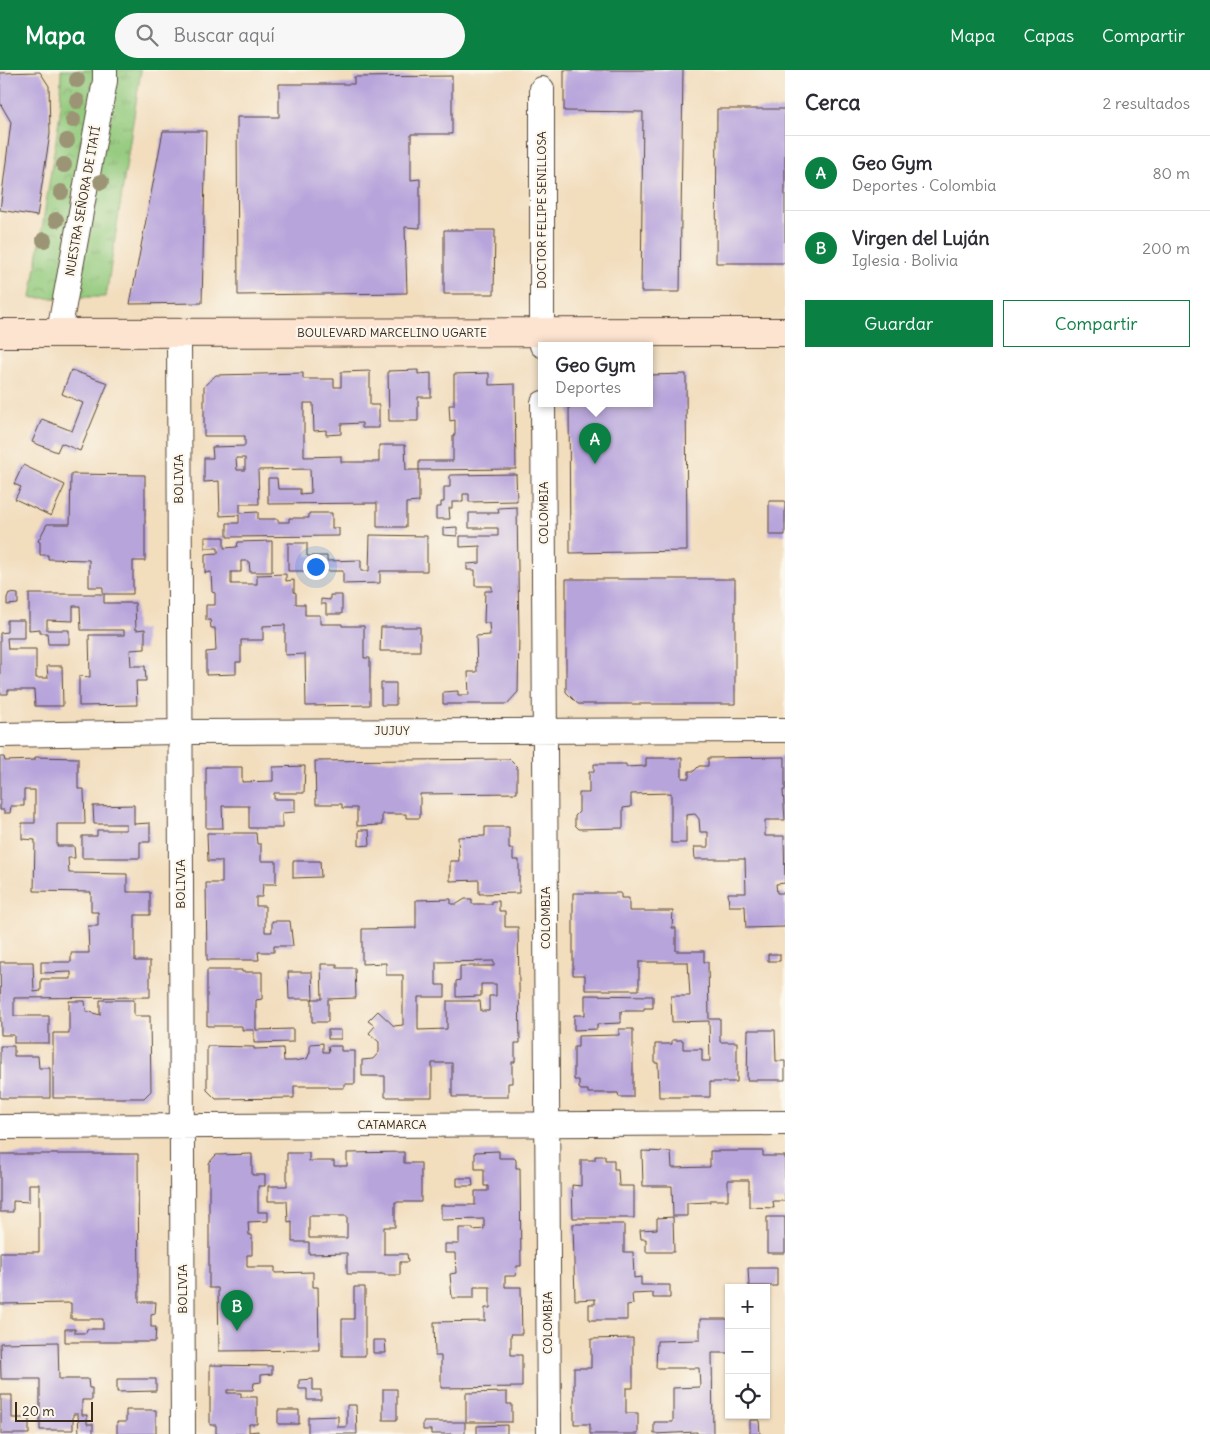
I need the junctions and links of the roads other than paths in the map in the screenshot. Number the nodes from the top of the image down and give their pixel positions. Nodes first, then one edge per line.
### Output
1 (105, 70) edge
2 (542, 89) dead end
3 (60, 332) junction
4 (785, 332) edge
5 (179, 333) junction
6 (0, 334) edge
7 (542, 339) edge
8 (543, 407) edge
9 (785, 730) edge
10 (545, 731) junction
11 (180, 732) junction
12 (0, 734) edge
13 (785, 1123) edge
14 (182, 1125) junction
15 (547, 1125) junction
16 (0, 1127) edge
17 (183, 1434) edge
18 (548, 1434) edge

1 - 3 street, NUESTRA SEÑORA DE ITATÍ
2 - 7 street, DOCTOR FELIPE SENILLOSA
3 - 5 main road, BOULEVARD MARCELINO UGARTE
3 - 6 main road, BOULEVARD MARCELINO UGARTE
4 - 7 main road, BOULEVARD MARCELINO UGARTE
5 - 7 main road, BOULEVARD MARCELINO UGARTE
5 - 11 street, BOLIVIA
8 - 10 street, COLOMBIA
9 - 10 street, JUJUY
10 - 11 street, JUJUY
10 - 15 street, COLOMBIA
11 - 12 street, JUJUY
11 - 14 street, BOLIVIA
13 - 15 street, CATAMARCA
14 - 15 street, CATAMARCA
14 - 16 street, CATAMARCA
14 - 17 street, BOLIVIA
15 - 18 street, COLOMBIA

